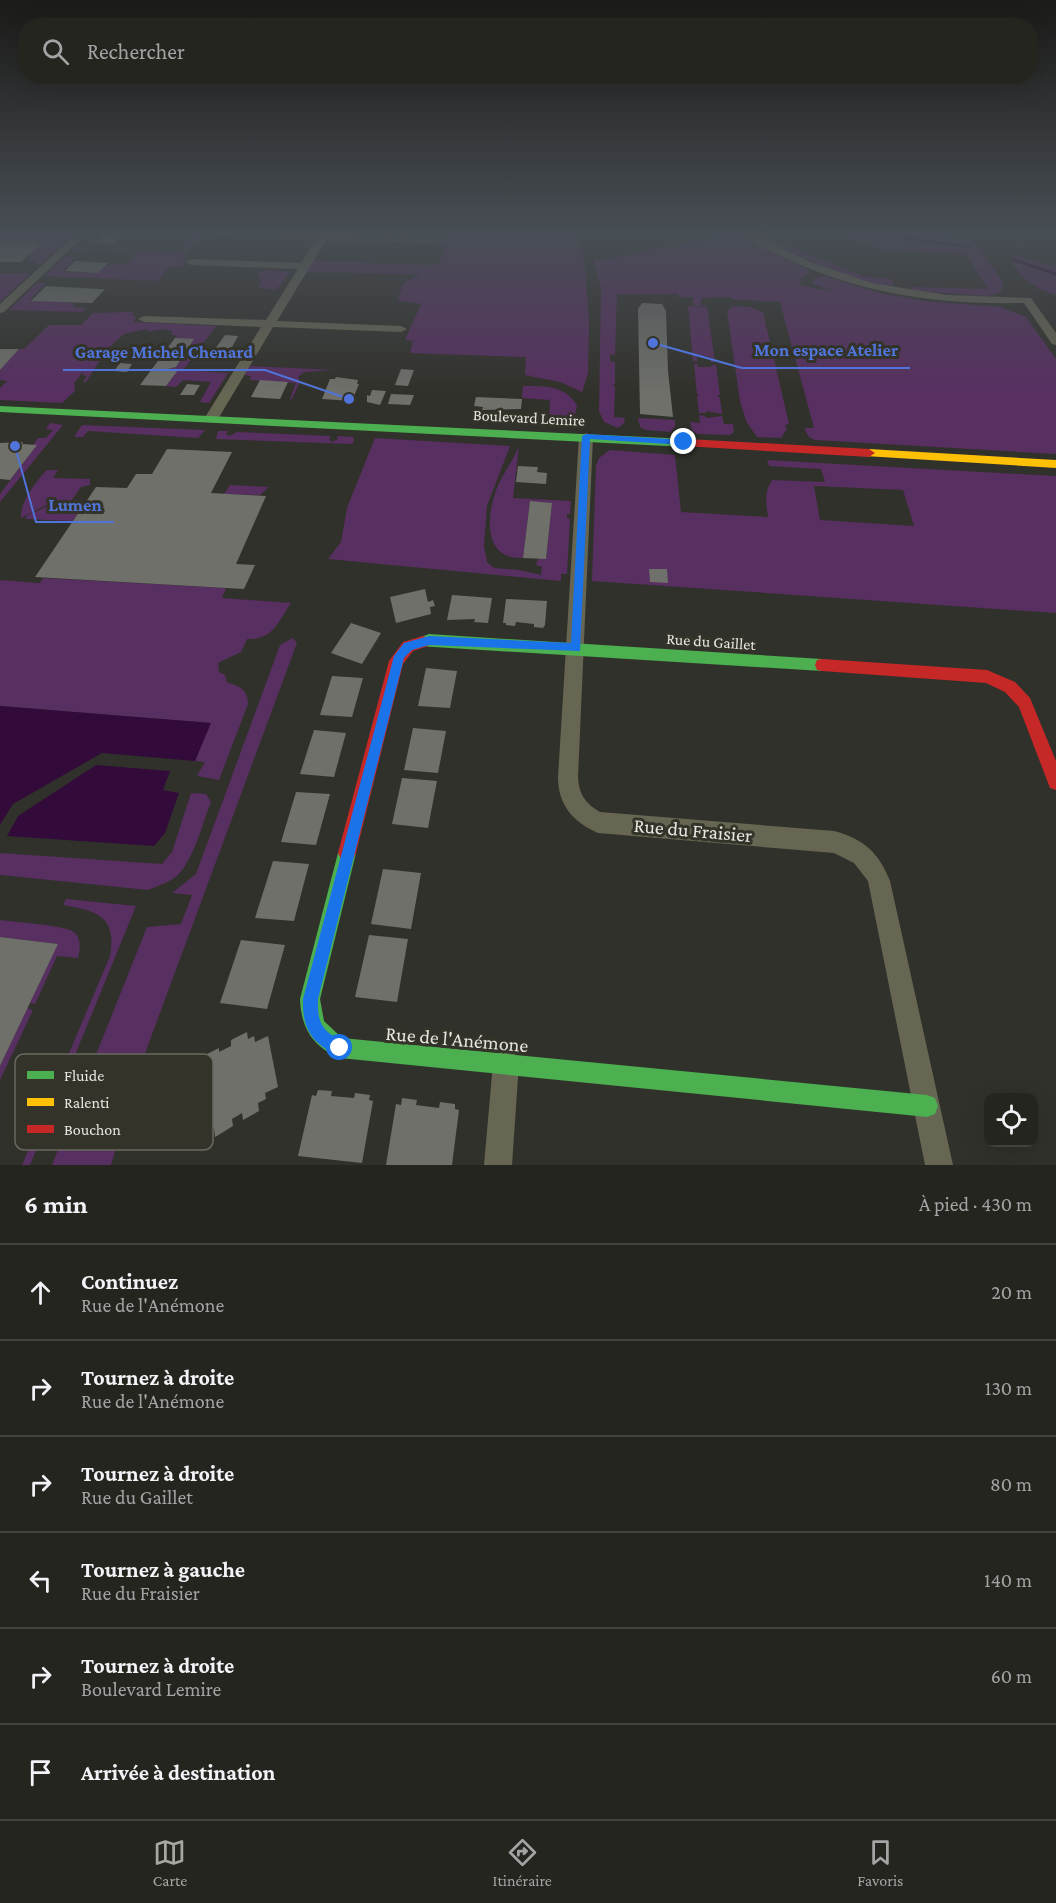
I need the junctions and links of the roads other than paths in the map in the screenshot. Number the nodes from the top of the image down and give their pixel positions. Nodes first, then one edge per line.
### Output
1 (26, 285) edge
2 (293, 285) edge
3 (871, 285) edge
4 (0, 310) edge
5 (144, 319) dead end
6 (268, 324) junction
7 (401, 329) dead end
8 (1056, 341) edge
9 (0, 409) edge
10 (211, 418) junction
11 (586, 436) junction
12 (1056, 464) edge
13 (408, 646) joint
14 (576, 648) junction
15 (1056, 782) edge
16 (506, 1063) junction
17 (927, 1106) junction
18 (498, 1165) edge
19 (939, 1165) edge

1 - 4 street
2 - 6 street
3 - 8 street
5 - 6 street
6 - 7 street
6 - 10 street
9 - 10 street, Boulevard Lemire
10 - 11 street, Boulevard Lemire
11 - 12 street, Boulevard Lemire
11 - 14 street, Rue du Fraisier
13 - 14 street, Rue du Gaillet
13 - 16 street, Rue de l'Anémone
14 - 15 street, Rue du Gaillet
14 - 17 street, Rue du Fraisier
16 - 17 street, Rue de l'Anémone
16 - 18 street
17 - 19 street, Rue du Fraisier

